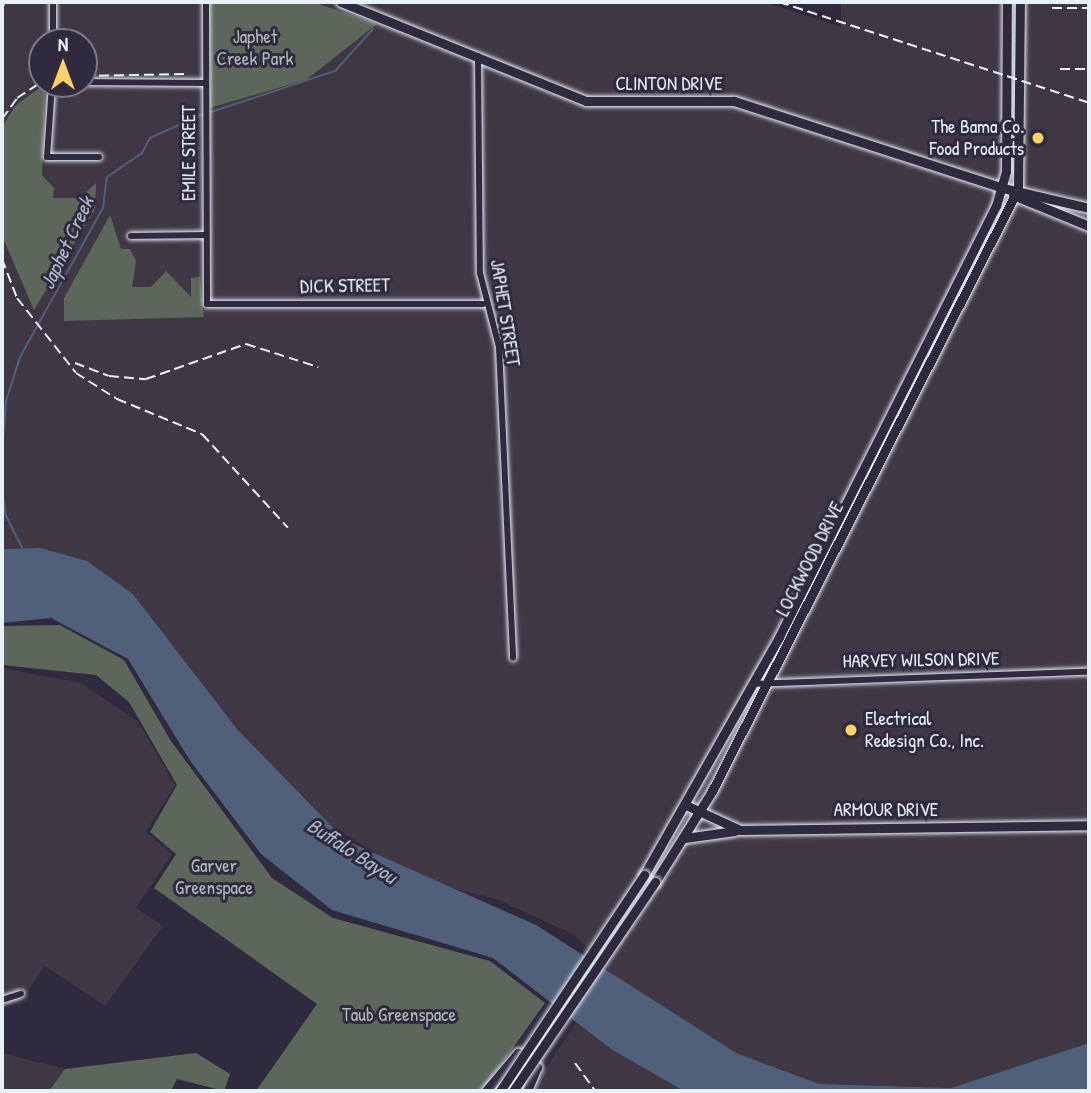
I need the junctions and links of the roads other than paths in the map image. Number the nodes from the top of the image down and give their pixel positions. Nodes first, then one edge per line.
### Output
1 (53, 2) edge
2 (206, 2) edge
3 (341, 2) edge
4 (1007, 2) edge
5 (1020, 2) edge
6 (53, 28) edge
7 (478, 56) junction
8 (98, 82) edge
9 (205, 86) junction
10 (51, 98) edge
11 (99, 157) dead end
12 (1003, 188) junction
13 (1016, 193) junction
14 (1089, 208) edge
15 (1089, 226) edge
16 (205, 235) junction
17 (131, 236) dead end
18 (963, 275) junction
19 (974, 281) junction
20 (207, 304) joint
21 (483, 304) junction
22 (947, 321) junction
23 (805, 598) junction
24 (513, 658) dead end
25 (1089, 672) edge
26 (767, 678) junction
27 (754, 684) junction
28 (688, 806) junction
29 (700, 813) junction
30 (1089, 825) edge
31 (740, 830) junction
32 (685, 838) junction
33 (21, 994) dead end
34 (2, 1000) edge
35 (486, 1091) edge
36 (499, 1091) edge
37 (513, 1091) edge
38 (527, 1091) edge

1 - 6 street
2 - 9 street, EMILE STREET
3 - 7 main road, CLINTON DRIVE
4 - 12 main road, LOCKWOOD DRIVE
5 - 13 main road, LOCKWOOD DRIVE
7 - 12 main road, CLINTON DRIVE
7 - 21 street, JAPHET STREET
8 - 9 street
9 - 16 street, EMILE STREET
10 - 11 street
12 - 13 main road, CLINTON DRIVE
12 - 18 main road, LOCKWOOD DRIVE
13 - 14 main road, CLINTON DRIVE
13 - 15 main road, CLINTON DRIVE
13 - 19 main road, LOCKWOOD DRIVE
16 - 17 street
16 - 20 street, EMILE STREET
18 - 19 main road
18 - 22 main road, LOCKWOOD DRIVE
19 - 22 main road, LOCKWOOD DRIVE
20 - 21 street, DICK STREET
21 - 24 street, JAPHET STREET
22 - 23 main road, LOCKWOOD DRIVE
23 - 26 main road, LOCKWOOD DRIVE
23 - 27 main road, LOCKWOOD DRIVE
25 - 26 street, HARVEY WILSON DRIVE
26 - 27 street, HARVEY WILSON DRIVE
26 - 29 main road, LOCKWOOD DRIVE
27 - 28 main road, LOCKWOOD DRIVE
28 - 29 main road, ARMOUR DRIVE
28 - 36 main road, LOCKWOOD DRIVE, bridge
29 - 31 main road, ARMOUR DRIVE
29 - 32 main road, LOCKWOOD DRIVE
30 - 31 main road, ARMOUR DRIVE
31 - 32 main road
32 - 37 main road, LOCKWOOD DRIVE, bridge
33 - 34 street
35 - 38 main road

